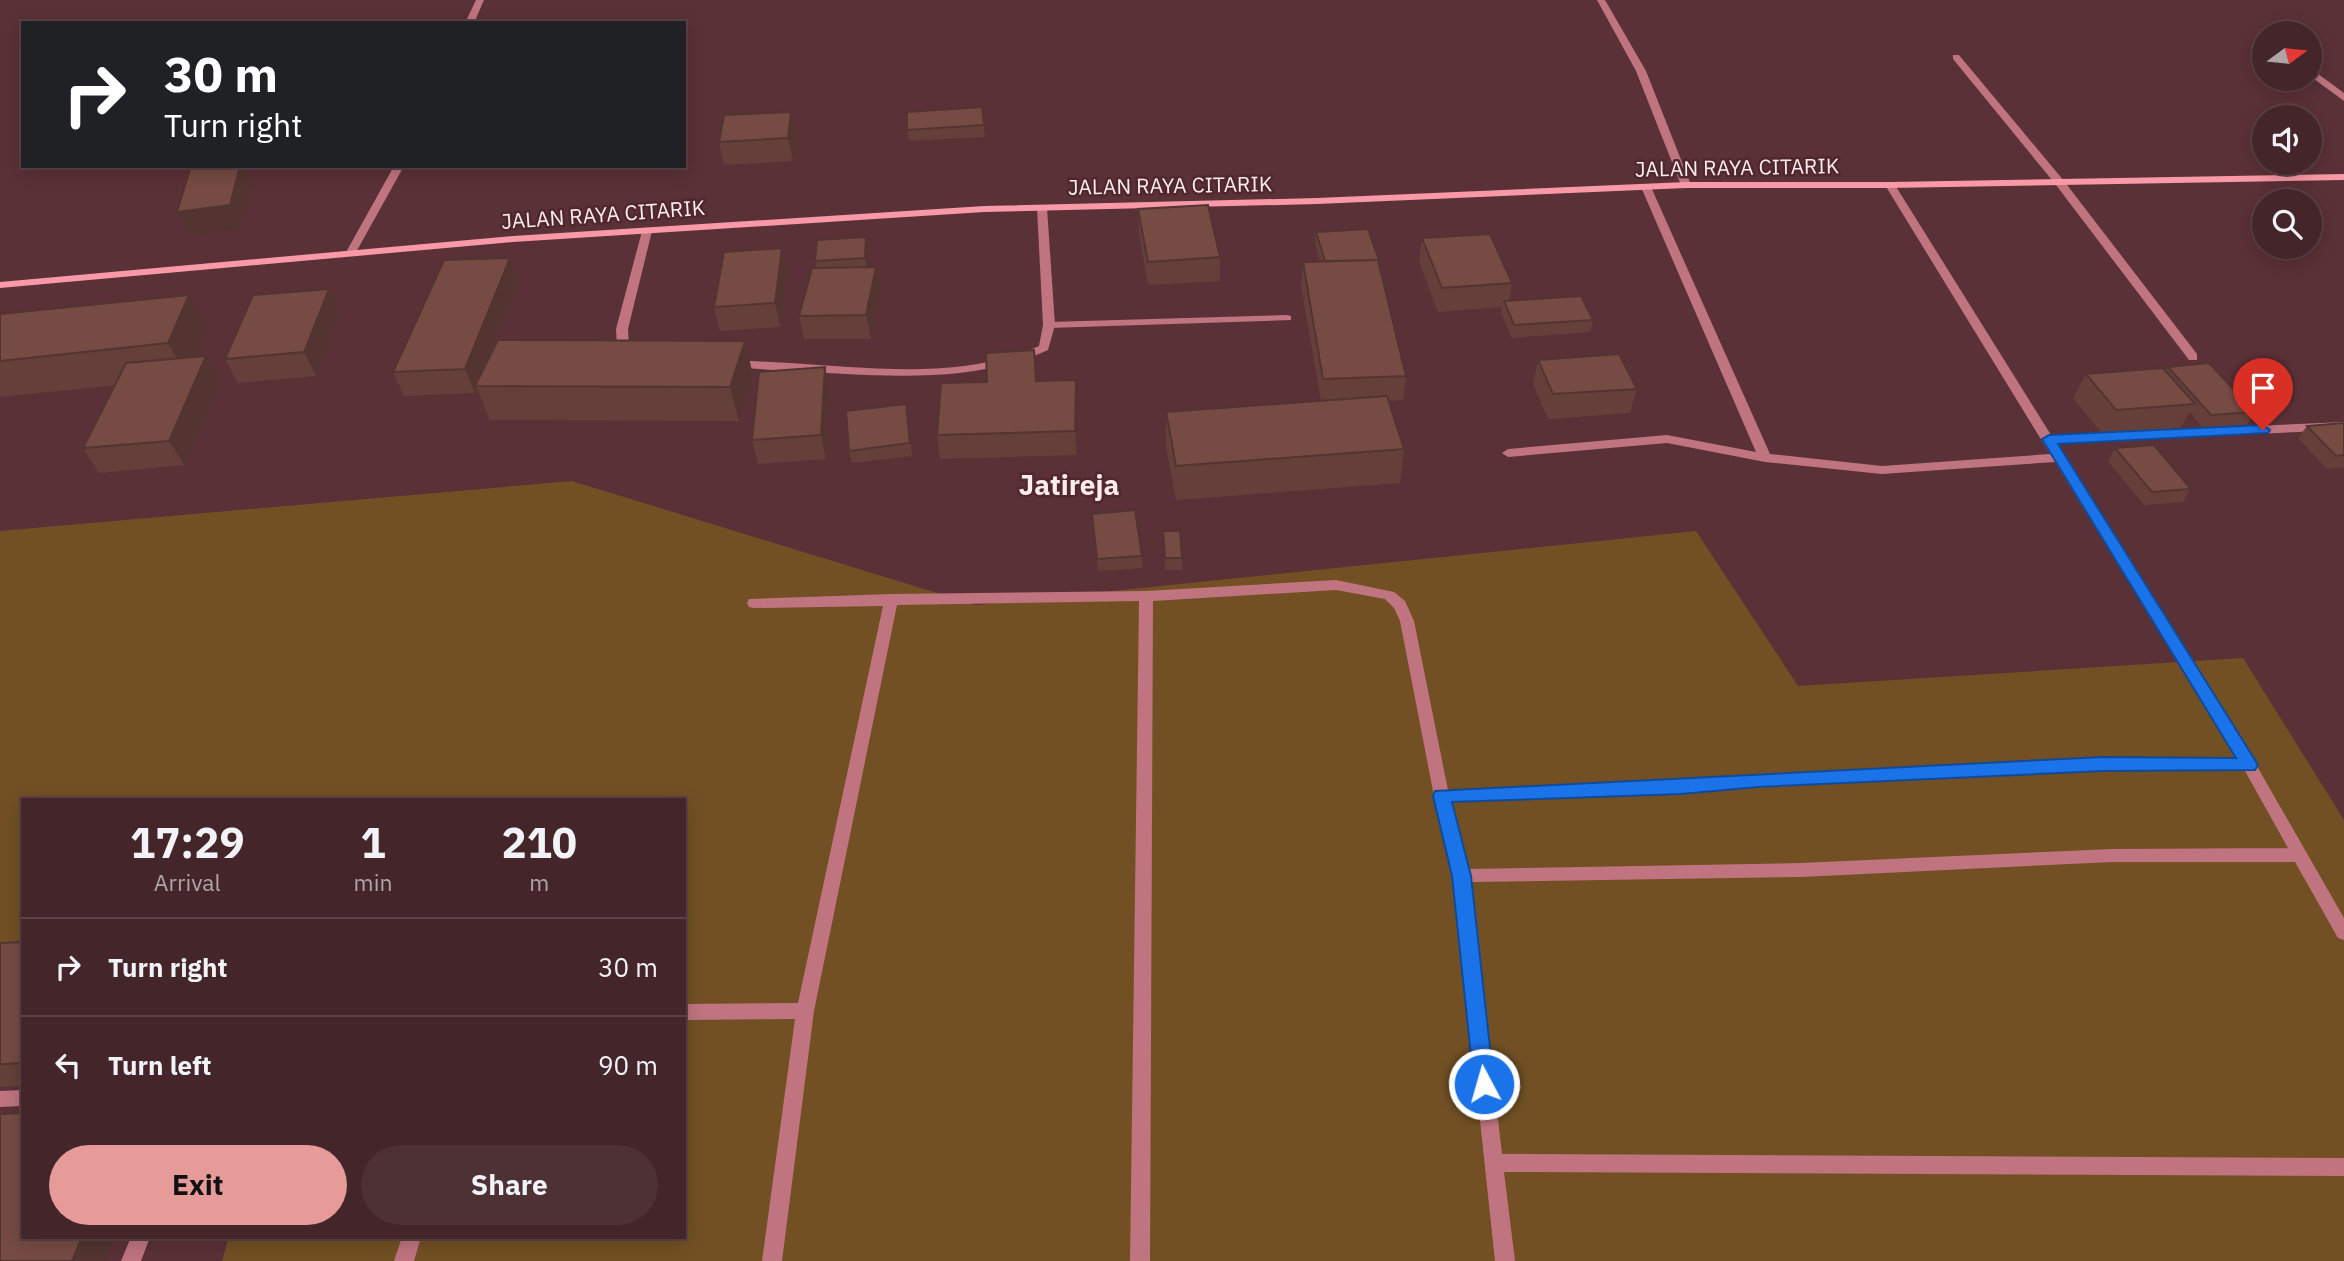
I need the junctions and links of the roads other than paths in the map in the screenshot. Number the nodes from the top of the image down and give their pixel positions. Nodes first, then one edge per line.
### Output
1 (480, 0) edge
2 (1601, 0) edge
3 (470, 21) edge
4 (1956, 57) dead end
5 (2322, 81) edge
6 (2344, 98) edge
7 (398, 168) edge
8 (2344, 177) edge
9 (2060, 183) junction
10 (1686, 185) junction
11 (1890, 185) junction
12 (1646, 187) junction
13 (1042, 208) junction
14 (647, 231) junction
15 (350, 254) junction
16 (0, 285) edge
17 (1287, 318) dead end
18 (1049, 325) junction
19 (2193, 357) dead end
20 (649, 358) edge
21 (723, 364) edge
22 (2344, 426) edge
23 (2049, 439) junction
24 (1508, 453) dead end
25 (1765, 458) junction
26 (2059, 458) junction
27 (1146, 596) junction
28 (891, 599) junction
29 (754, 603) dead end
30 (2249, 765) junction
31 (1442, 796) junction
32 (2299, 855) junction
33 (1462, 876) junction
34 (2344, 933) edge
35 (805, 1011) junction
36 (686, 1012) edge
37 (21, 1098) edge
38 (0, 1099) edge
39 (1493, 1163) junction
40 (2344, 1167) edge
41 (140, 1239) edge
42 (411, 1239) edge
43 (131, 1261) edge
44 (404, 1261) edge
45 (772, 1261) edge
46 (1140, 1261) edge
47 (1505, 1261) edge

1 - 3 street
2 - 10 street
4 - 9 street
5 - 6 street
7 - 15 street
8 - 9 street, JALAN RAYA CITARIK
9 - 11 street, JALAN RAYA CITARIK
9 - 19 street
10 - 11 street, JALAN RAYA CITARIK
10 - 12 street, JALAN RAYA CITARIK
11 - 23 street
12 - 13 street, JALAN RAYA CITARIK
12 - 25 street
13 - 14 street, JALAN RAYA CITARIK
13 - 18 street
14 - 15 street, JALAN RAYA CITARIK
14 - 20 street
15 - 16 street, JALAN RAYA CITARIK
17 - 18 street
18 - 21 street
22 - 23 street
23 - 26 street
24 - 25 street
25 - 26 street
26 - 30 street
27 - 28 street
27 - 31 street
27 - 46 street
28 - 29 street
28 - 35 street
30 - 31 street
30 - 32 street
31 - 33 street
32 - 33 street
32 - 34 street
33 - 39 street
35 - 36 street
35 - 45 street
37 - 38 street
39 - 40 street
39 - 47 street
41 - 43 street
42 - 44 street

